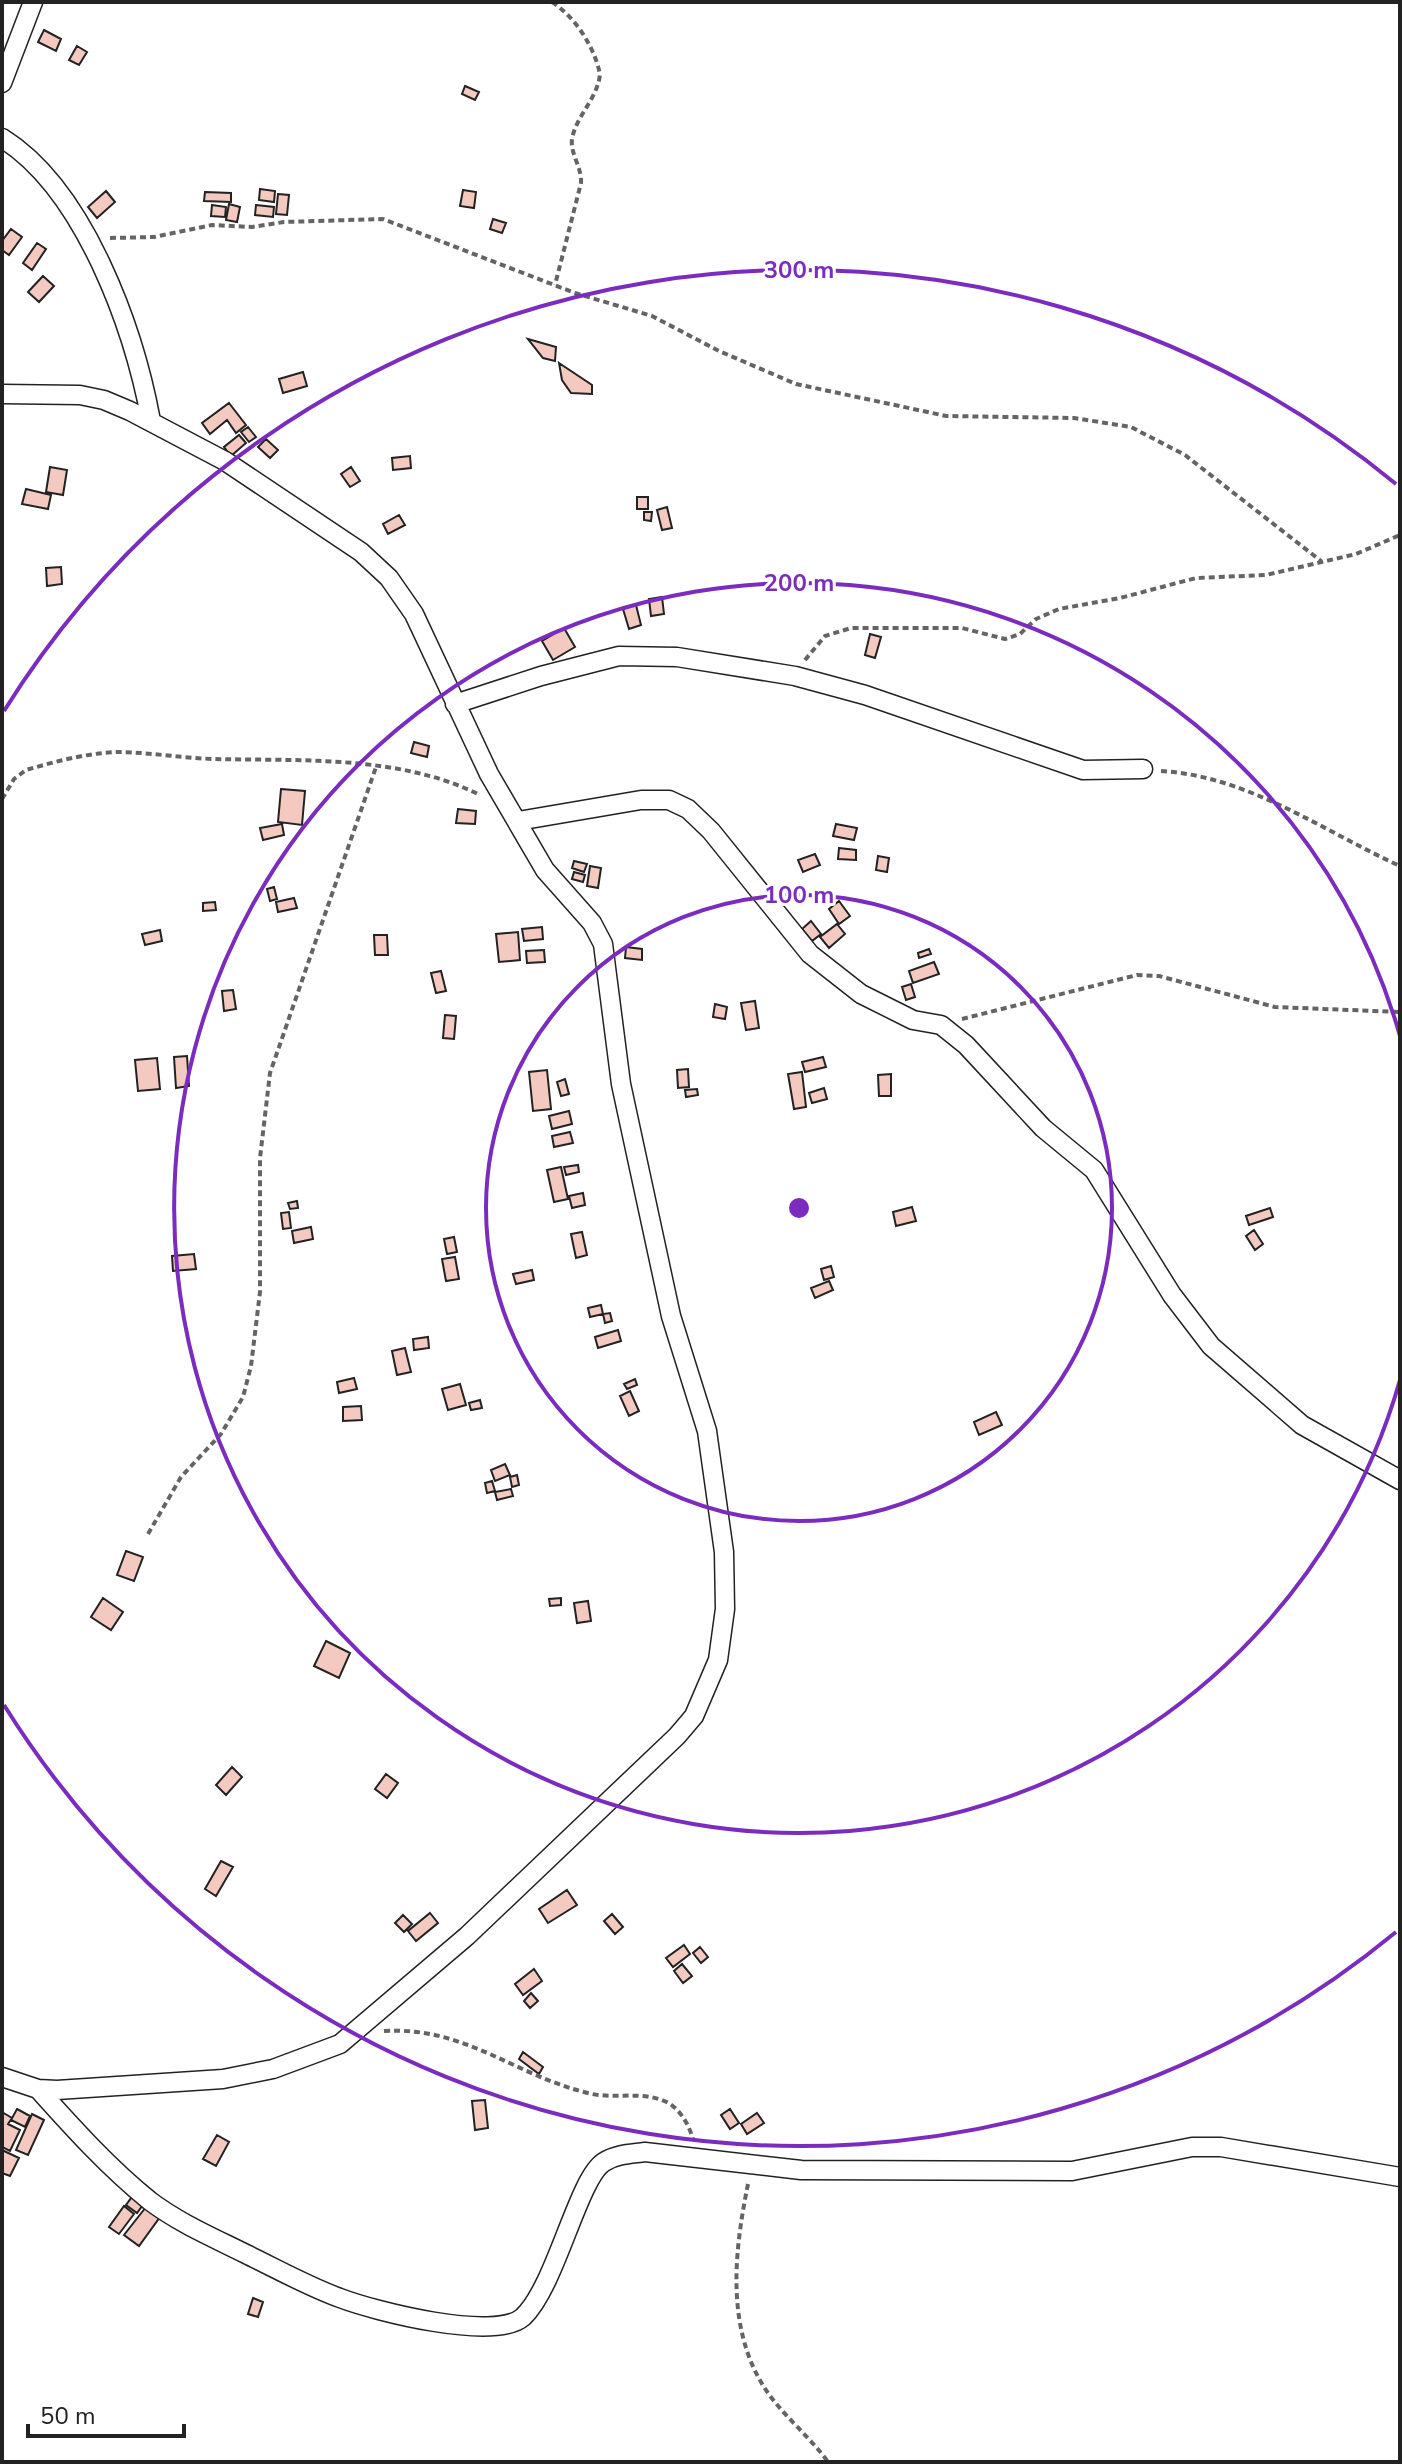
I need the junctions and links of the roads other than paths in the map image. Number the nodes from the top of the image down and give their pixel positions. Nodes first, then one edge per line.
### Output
1 (33, 2) edge
2 (2, 83) edge
3 (2, 138) edge
4 (2, 394) edge
5 (151, 421) junction
6 (455, 704) junction
7 (1143, 769) road end
8 (518, 821) junction
9 (1400, 1480) edge
10 (2, 2077) edge
11 (38, 2089) junction
12 (1400, 2177) edge

1 - 2 street
3 - 5 street
4 - 5 street
5 - 6 street
6 - 7 street
6 - 8 street
8 - 9 street
8 - 11 street
10 - 11 street
11 - 12 street

